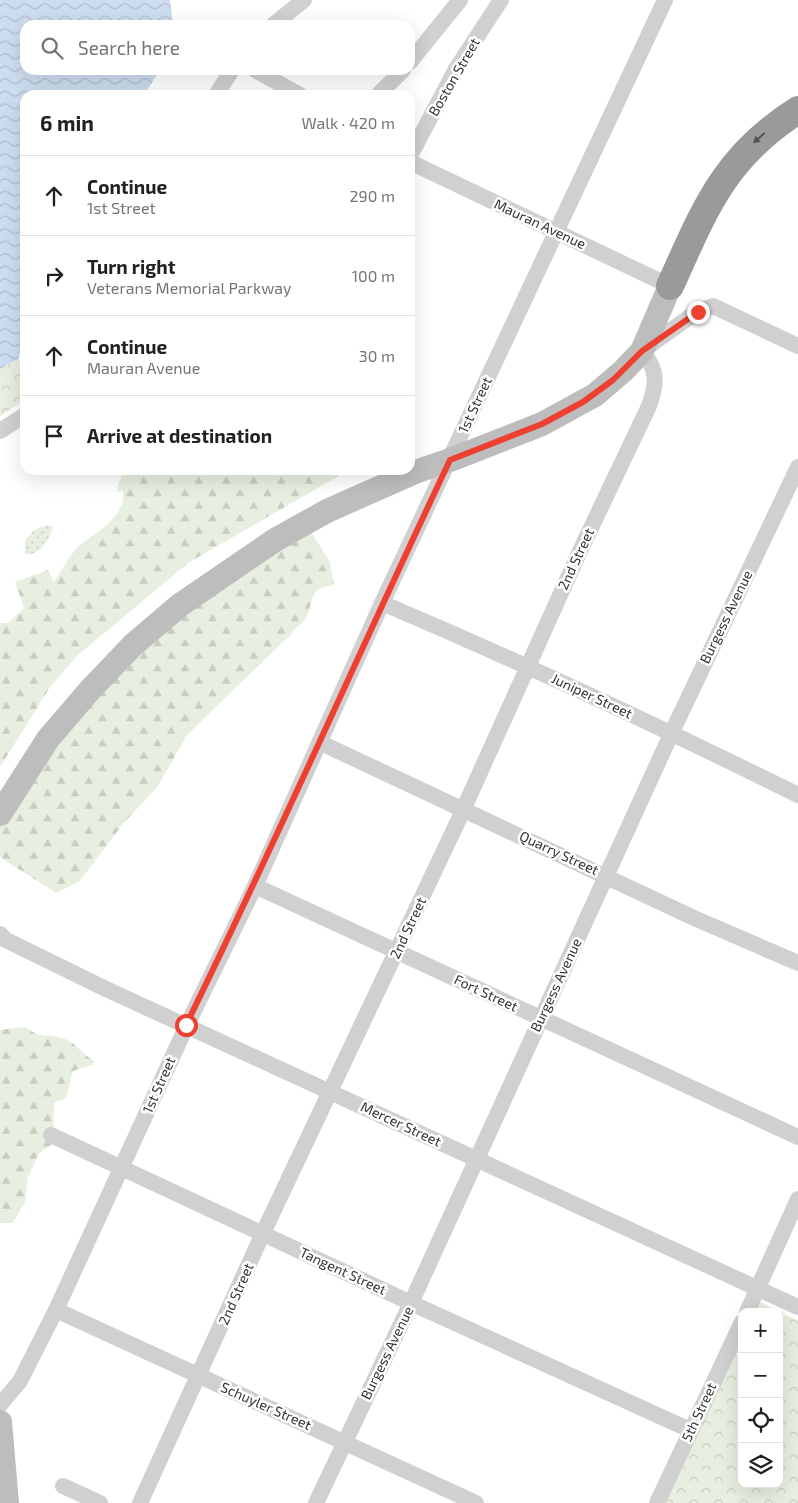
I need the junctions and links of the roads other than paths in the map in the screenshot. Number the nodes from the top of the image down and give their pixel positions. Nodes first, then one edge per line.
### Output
1 (304, 0) edge
2 (460, 0) edge
3 (501, 0) edge
4 (665, 0) edge
5 (278, 20) edge
6 (415, 56) edge
7 (229, 75) edge
8 (264, 75) edge
9 (397, 75) edge
10 (219, 90) edge
11 (291, 90) edge
12 (383, 90) edge
13 (798, 110) edge
14 (415, 147) edge
15 (415, 164) edge
16 (556, 232) junction
17 (670, 286) junction
18 (798, 346) edge
19 (642, 351) junction
20 (20, 418) edge
21 (0, 431) edge
22 (450, 460) junction
23 (798, 467) edge
24 (415, 469) edge
25 (402, 475) edge
26 (382, 603) junction
27 (527, 665) junction
28 (672, 732) junction
29 (321, 743) junction
30 (798, 795) edge
31 (463, 810) junction
32 (0, 814) edge
33 (608, 876) junction
34 (255, 886) junction
35 (2, 939) edge
36 (397, 951) junction
37 (798, 963) edge
38 (540, 1018) junction
39 (186, 1025) junction
40 (331, 1092) junction
41 (51, 1135) dead end
42 (798, 1137) edge
43 (475, 1158) junction
44 (121, 1169) junction
45 (798, 1198) edge
46 (264, 1233) junction
47 (758, 1288) junction
48 (411, 1303) junction
49 (798, 1307) edge
50 (749, 1308) edge
51 (56, 1310) junction
52 (738, 1330) edge
53 (199, 1376) junction
54 (0, 1405) edge
55 (0, 1422) edge
56 (690, 1430) junction
57 (344, 1442) junction
58 (63, 1486) dead end
59 (7, 1503) edge
60 (100, 1503) edge
61 (140, 1503) edge
62 (316, 1503) edge
63 (476, 1503) edge
64 (657, 1503) edge

1 - 5 street
2 - 6 street
3 - 14 street, Boston Street
4 - 16 street, 1st Street
7 - 10 street
8 - 11 street
9 - 12 street
13 -> 17 highway
15 - 16 street, Mauran Avenue
16 - 17 street, Mauran Avenue
16 - 22 street, 1st Street
17 - 19 main road
18 - 19 street
19 - 22 main road
19 - 27 street, 2nd Street
20 - 21 street
22 - 24 main road
22 - 26 street, 1st Street
23 - 28 street, Burgess Avenue
25 - 32 main road
26 - 27 street, Juniper Street
26 - 29 street, 1st Street
27 - 28 street, Juniper Street
27 - 31 street, 2nd Street
28 - 30 street, Juniper Street
28 - 33 street, Burgess Avenue
29 - 31 street, Quarry Street
29 - 34 street, 1st Street
31 - 33 street, Quarry Street
31 - 36 street, 2nd Street
33 - 37 street, Quarry Street
33 - 38 street, Burgess Avenue
34 - 36 street, Fort Street
34 - 39 street, 1st Street
35 - 39 street, Mercer Street
36 - 38 street, Fort Street
36 - 40 street, 2nd Street
38 - 42 street, Fort Street
38 - 43 street, Burgess Avenue
39 - 40 street, Mercer Street
39 - 44 street, 1st Street
40 - 43 street, Mercer Street
40 - 46 street, 2nd Street
41 - 44 street, Tangent Street
43 - 47 street, Mercer Street
43 - 48 street, Burgess Avenue
44 - 46 street, Tangent Street
44 - 51 street, 1st Street
45 - 47 street
46 - 48 street, Tangent Street
46 - 53 street, 2nd Street
47 - 49 street, Mercer Street
47 - 50 street
48 - 56 street, Tangent Street
48 - 57 street, Burgess Avenue
51 - 53 street, Schuyler Street
51 - 54 street, 1st Street
52 - 56 street, 5th Street
53 - 57 street, Schuyler Street
53 - 61 street, 2nd Street
55 - 59 main road
56 - 64 street, 5th Street
57 - 62 street, Burgess Avenue
57 - 63 street, Schuyler Street
58 - 60 street

